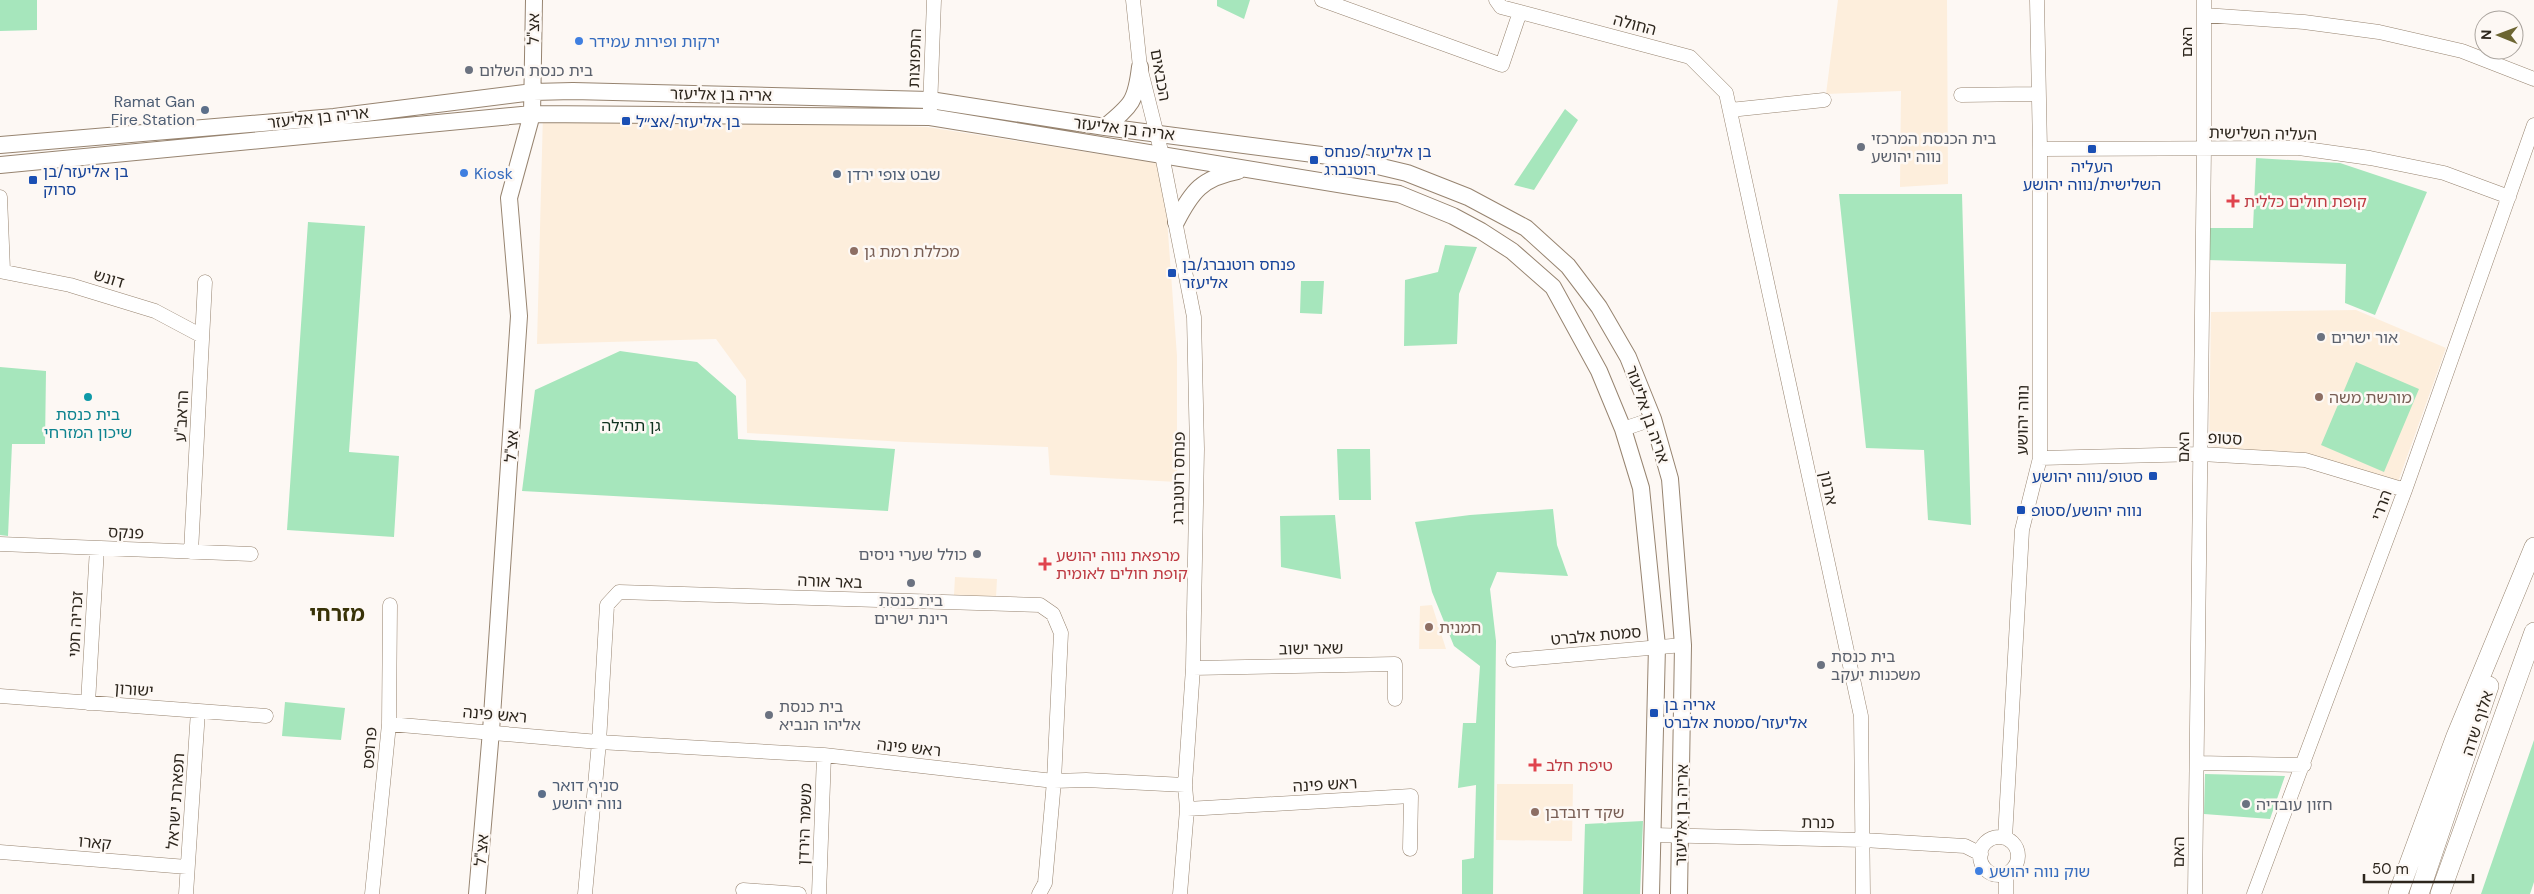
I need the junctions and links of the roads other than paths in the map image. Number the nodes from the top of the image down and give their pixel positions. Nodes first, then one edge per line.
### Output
1 (534, 0) edge
2 (934, 0) edge
3 (1133, 0) edge
4 (1322, 0) edge
5 (1496, 0) edge
6 (2038, 0) edge
7 (2204, 0) edge
8 (1520, 12) junction
9 (2204, 15) junction
10 (1140, 67) junction
11 (2534, 79) edge
12 (533, 92) junction
13 (1726, 93) joint
14 (2039, 94) junction
15 (1961, 95) dead end
16 (930, 100) junction
17 (1824, 100) dead end
18 (1730, 110) junction
19 (532, 114) junction
20 (930, 117) junction
21 (2534, 125) edge
22 (1105, 127) junction
23 (1154, 132) junction
24 (0, 145) edge
25 (2204, 148) junction
26 (2040, 149) junction
27 (1162, 155) junction
28 (0, 165) edge
29 (1252, 169) junction
30 (0, 197) edge
31 (2509, 198) junction
32 (1176, 222) junction
33 (2, 270) edge
34 (205, 282) dead end
35 (202, 336) junction
36 (1653, 419) junction
37 (1623, 429) junction
38 (2200, 454) junction
39 (2040, 458) junction
40 (2405, 490) junction
41 (0, 544) edge
42 (2534, 547) edge
43 (97, 548) junction
44 (192, 552) junction
45 (2534, 552) edge
46 (251, 554) dead end
47 (390, 605) dead end
48 (2534, 632) edge
49 (2534, 640) edge
50 (1683, 645) junction
51 (1657, 646) junction
52 (1513, 660) dead end
53 (1193, 668) junction
54 (0, 696) edge
55 (1395, 699) dead end
56 (88, 702) junction
57 (198, 711) junction
58 (266, 716) dead end
59 (389, 724) junction
60 (491, 731) junction
61 (599, 742) junction
62 (824, 755) junction
63 (2197, 763) junction
64 (2304, 765) junction
65 (1054, 781) junction
66 (1185, 785) junction
67 (1187, 808) junction
68 (1653, 835) junction
69 (1681, 836) junction
70 (2005, 838) junction
71 (1863, 840) junction
72 (1410, 849) dead end
73 (0, 852) edge
74 (1981, 854) junction
75 (187, 867) junction
76 (2006, 874) junction
77 (743, 890) dead end
78 (186, 894) edge
79 (372, 894) edge
80 (477, 894) edge
81 (585, 894) edge
82 (800, 894) edge
83 (819, 894) edge
84 (1039, 894) edge
85 (1180, 894) edge
86 (1651, 894) edge
87 (1679, 894) edge
88 (1863, 894) edge
89 (2006, 894) edge
90 (2195, 894) edge
91 (2254, 894) edge
92 (2398, 894) edge
93 (2419, 894) edge
94 (2440, 894) edge
95 (2451, 894) edge

1 - 12 street, אצ"ל
2 - 16 street, התפוצות
3 - 10 street, הכבאים
4 - 8 street
5 - 8 street, החולה
6 - 14 street, נווה יהושע
7 - 9 street, האם
8 - 13 street, החולה
9 - 11 street
9 - 25 street, האם
10 - 22 street
10 - 23 street, הכבאים
12 - 16 street, אריה בן אליעזר
12 - 19 street, אצ"ל
12 - 24 street, אריה בן אליעזר
13 - 18 street, ארנון
14 - 15 street
14 - 26 street, נווה יהושע
16 - 20 street, התפוצות
16 - 22 street, אריה בן אליעזר
17 - 18 street
18 - 71 street, ארנון
19 - 20 street, אריה בן אליעזר
19 - 28 street, אריה בן אליעזר
19 - 60 street, אצ"ל
20 - 27 street, אריה בן אליעזר
21 - 31 street, הררי
22 - 23 street, אריה בן אליעזר
23 - 27 street, הכבאים
23 - 36 street, אריה בן אליעזר
25 - 26 street, העליה השלישית
25 - 31 street, העליה השלישית
25 - 38 street, האם
26 - 39 street, נווה יהושע
27 - 29 street, אריה בן אליעזר
27 - 32 street, פנחס רוטנברג
29 - 32 street
29 - 37 street, אריה בן אליעזר
30 - 33 street
31 - 40 street, הררי
32 - 53 street, פנחס רוטנברג
33 - 35 street, דונש
34 - 35 street, הראב"ע
35 - 44 street, הראב"ע
36 - 37 street
36 - 50 street, אריה בן אליעזר
37 - 51 street, אריה בן אליעזר
38 - 39 street, סטופ
38 - 40 street, סטופ
38 - 63 street, האם
39 - 70 street, נווה יהושע
40 - 64 street, הררי
41 - 43 street, פנקס
42 - 92 main road
43 - 44 street, פנקס
43 - 56 street, זכריה חמי
44 - 46 street, פנקס
45 - 93 main road, אלוף שדה
47 - 59 street, פרופס
48 - 94 main road, אלוף שדה
49 - 95 main road
50 - 51 street, סמטת אלברט
50 - 69 street, אריה בן אליעזר
51 - 52 street, סמטת אלברט
51 - 68 street, אריה בן אליעזר
53 - 55 street, שאר ישוב
53 - 66 street, פנחס רוטנברג
54 - 56 street, ישורון
56 - 57 street, ישורון
57 - 58 street, ישורון
57 - 75 street, תפארת ישראל
59 - 60 street, ראש פינה
59 - 79 street, פרופס
60 - 61 street, ראש פינה
60 - 80 street, אצ"ל
61 - 62 street, ראש פינה
61 - 65 street, באר אורה
61 - 81 street
62 - 65 street, ראש פינה
62 - 83 street, משמר הירדן
63 - 64 street
63 - 90 street, האם
64 - 91 street, הררי
65 - 66 street, ראש פינה
65 - 84 street, באר אורה
66 - 67 street, פנחס רוטנברג
67 - 72 street, ראש פינה
67 - 85 street, פנחס רוטנברג
68 - 69 street, כנרת
68 - 86 street, אריה בן אליעזר
69 - 71 street, כנרת
69 - 87 street, אריה בן אליעזר
70 - 74 street
70 - 76 street
71 - 74 street, כנרת
71 - 88 street, ארנון
73 - 75 street, קארו
74 - 76 street
75 - 78 street, תפארת ישראל
76 - 89 street
77 - 82 street

